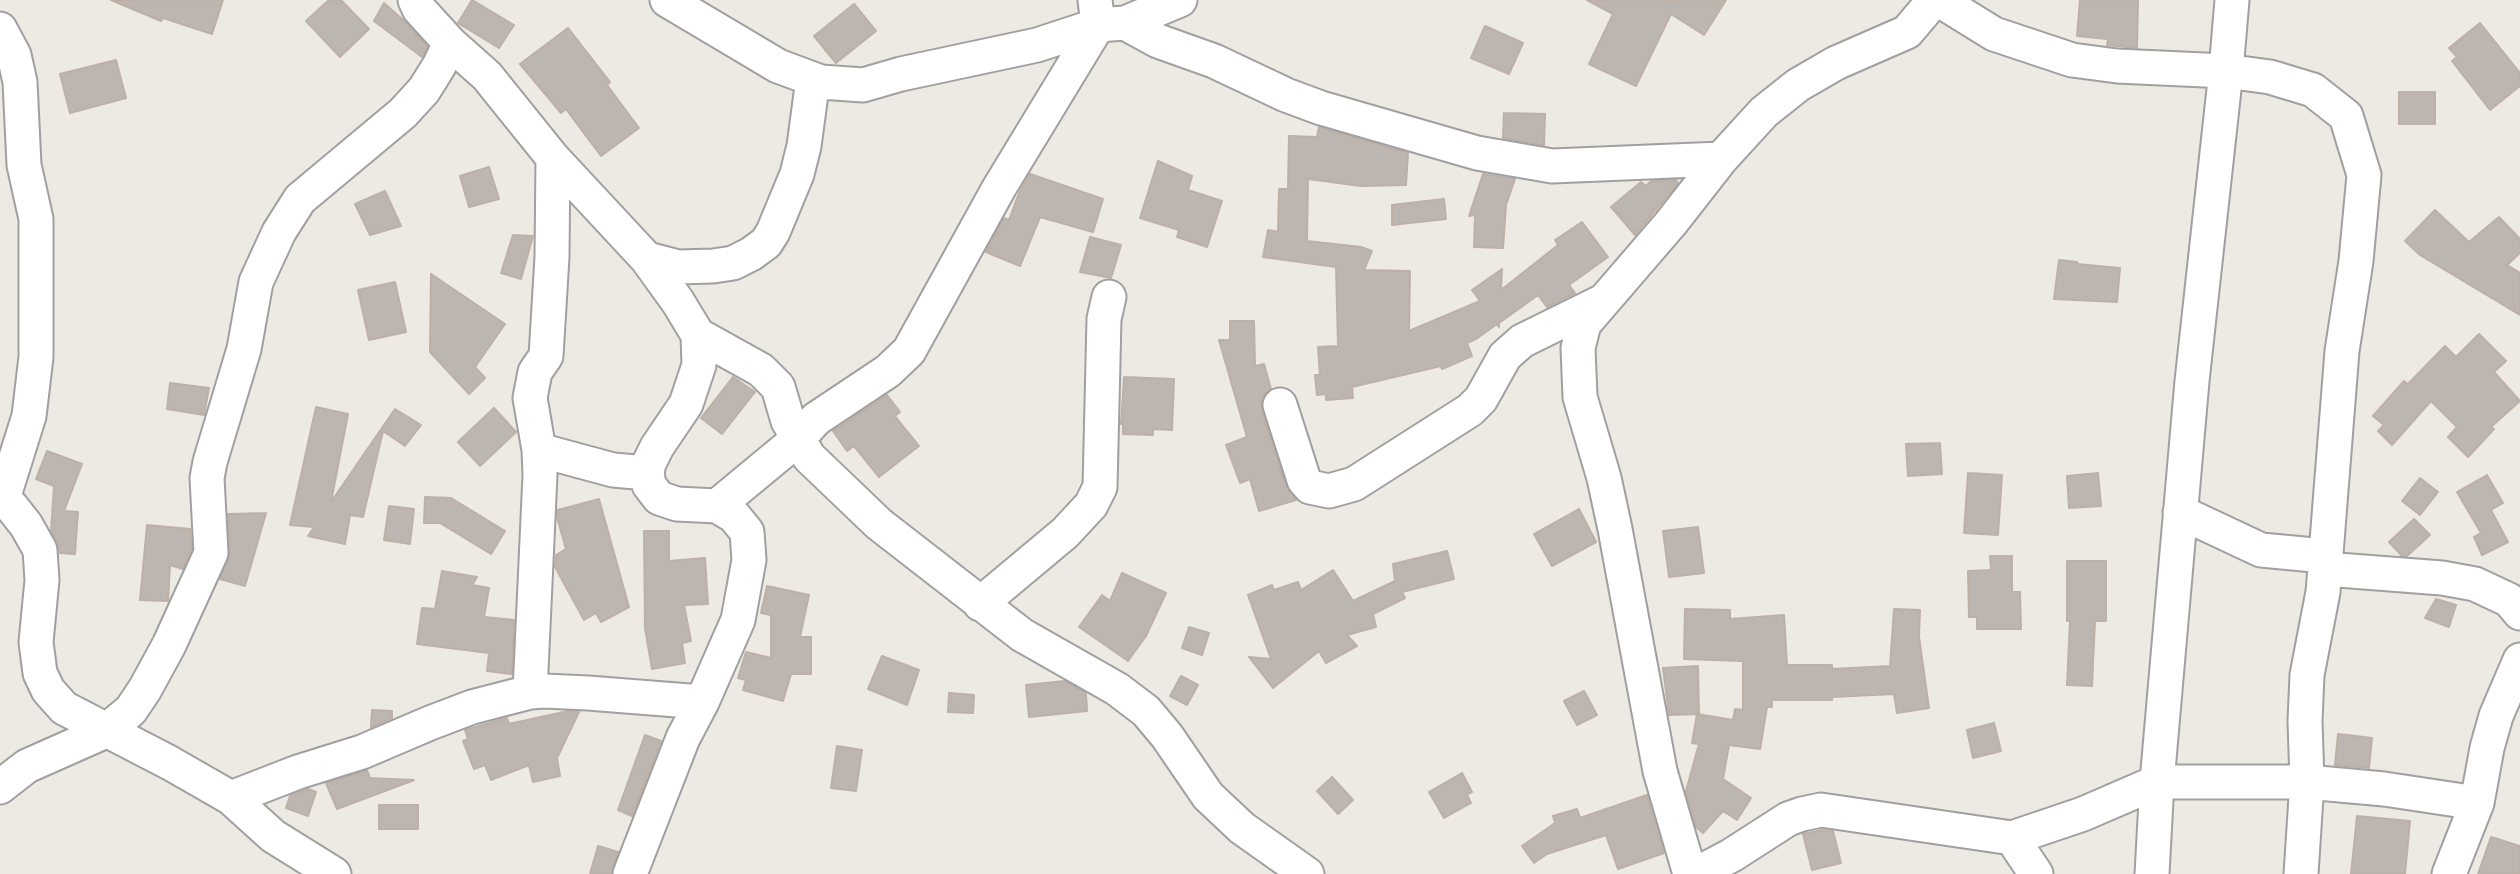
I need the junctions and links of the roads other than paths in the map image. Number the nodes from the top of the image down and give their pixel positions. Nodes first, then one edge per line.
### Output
1 (667, 0) edge
2 (1180, 0) edge
3 (1936, 0) edge
4 (2232, 0) edge
5 (412, 3) edge
6 (1106, 16) edge
7 (0, 29) edge
8 (450, 43) junction
9 (2226, 71) junction
10 (813, 79) junction
11 (553, 158) junction
12 (1721, 159) junction
13 (647, 259) junction
14 (1109, 297) dead end
15 (1603, 301) junction
16 (698, 335) junction
17 (1280, 405) dead end
18 (798, 439) junction
19 (539, 450) junction
20 (647, 474) junction
21 (1, 501) edge
22 (717, 506) junction
23 (2180, 512) junction
24 (2325, 563) junction
25 (979, 604) junction
26 (2520, 613) edge
27 (2520, 660) edge
28 (530, 692) junction
29 (702, 702) junction
30 (106, 731) junction
31 (2157, 782) junction
32 (2307, 782) junction
33 (0, 787) edge
34 (231, 798) junction
35 (2477, 803) junction
36 (2012, 838) junction
37 (334, 874) edge
38 (629, 874) edge
39 (1307, 874) edge
40 (1690, 874) edge
41 (1696, 874) edge
42 (2036, 874) edge
43 (2152, 874) edge
44 (2301, 874) edge
45 (2449, 874) edge

1 - 10 street
2 - 6 street
3 - 9 street
3 - 12 street
4 - 9 street
5 - 8 street
6 - 10 street
6 - 12 street
6 - 18 street
7 - 21 street
8 - 11 street
8 - 30 street
9 - 23 street
9 - 24 street
10 - 13 street
11 - 13 street
11 - 19 street
12 - 15 street
13 - 16 street
14 - 25 street
15 - 17 street
15 - 40 street
16 - 18 street
16 - 20 street
18 - 22 street
18 - 25 street
19 - 20 street
19 - 28 street
20 - 22 street
21 - 30 street
22 - 29 street
23 - 24 street
23 - 31 street
24 - 26 street
24 - 32 street
25 - 39 street
27 - 35 street
28 - 29 street
28 - 34 street
29 - 38 street
30 - 33 street
30 - 34 street
31 - 32 street
31 - 36 street
31 - 43 street
32 - 35 street
32 - 44 street
34 - 37 street
35 - 45 street
36 - 41 street
36 - 42 street

